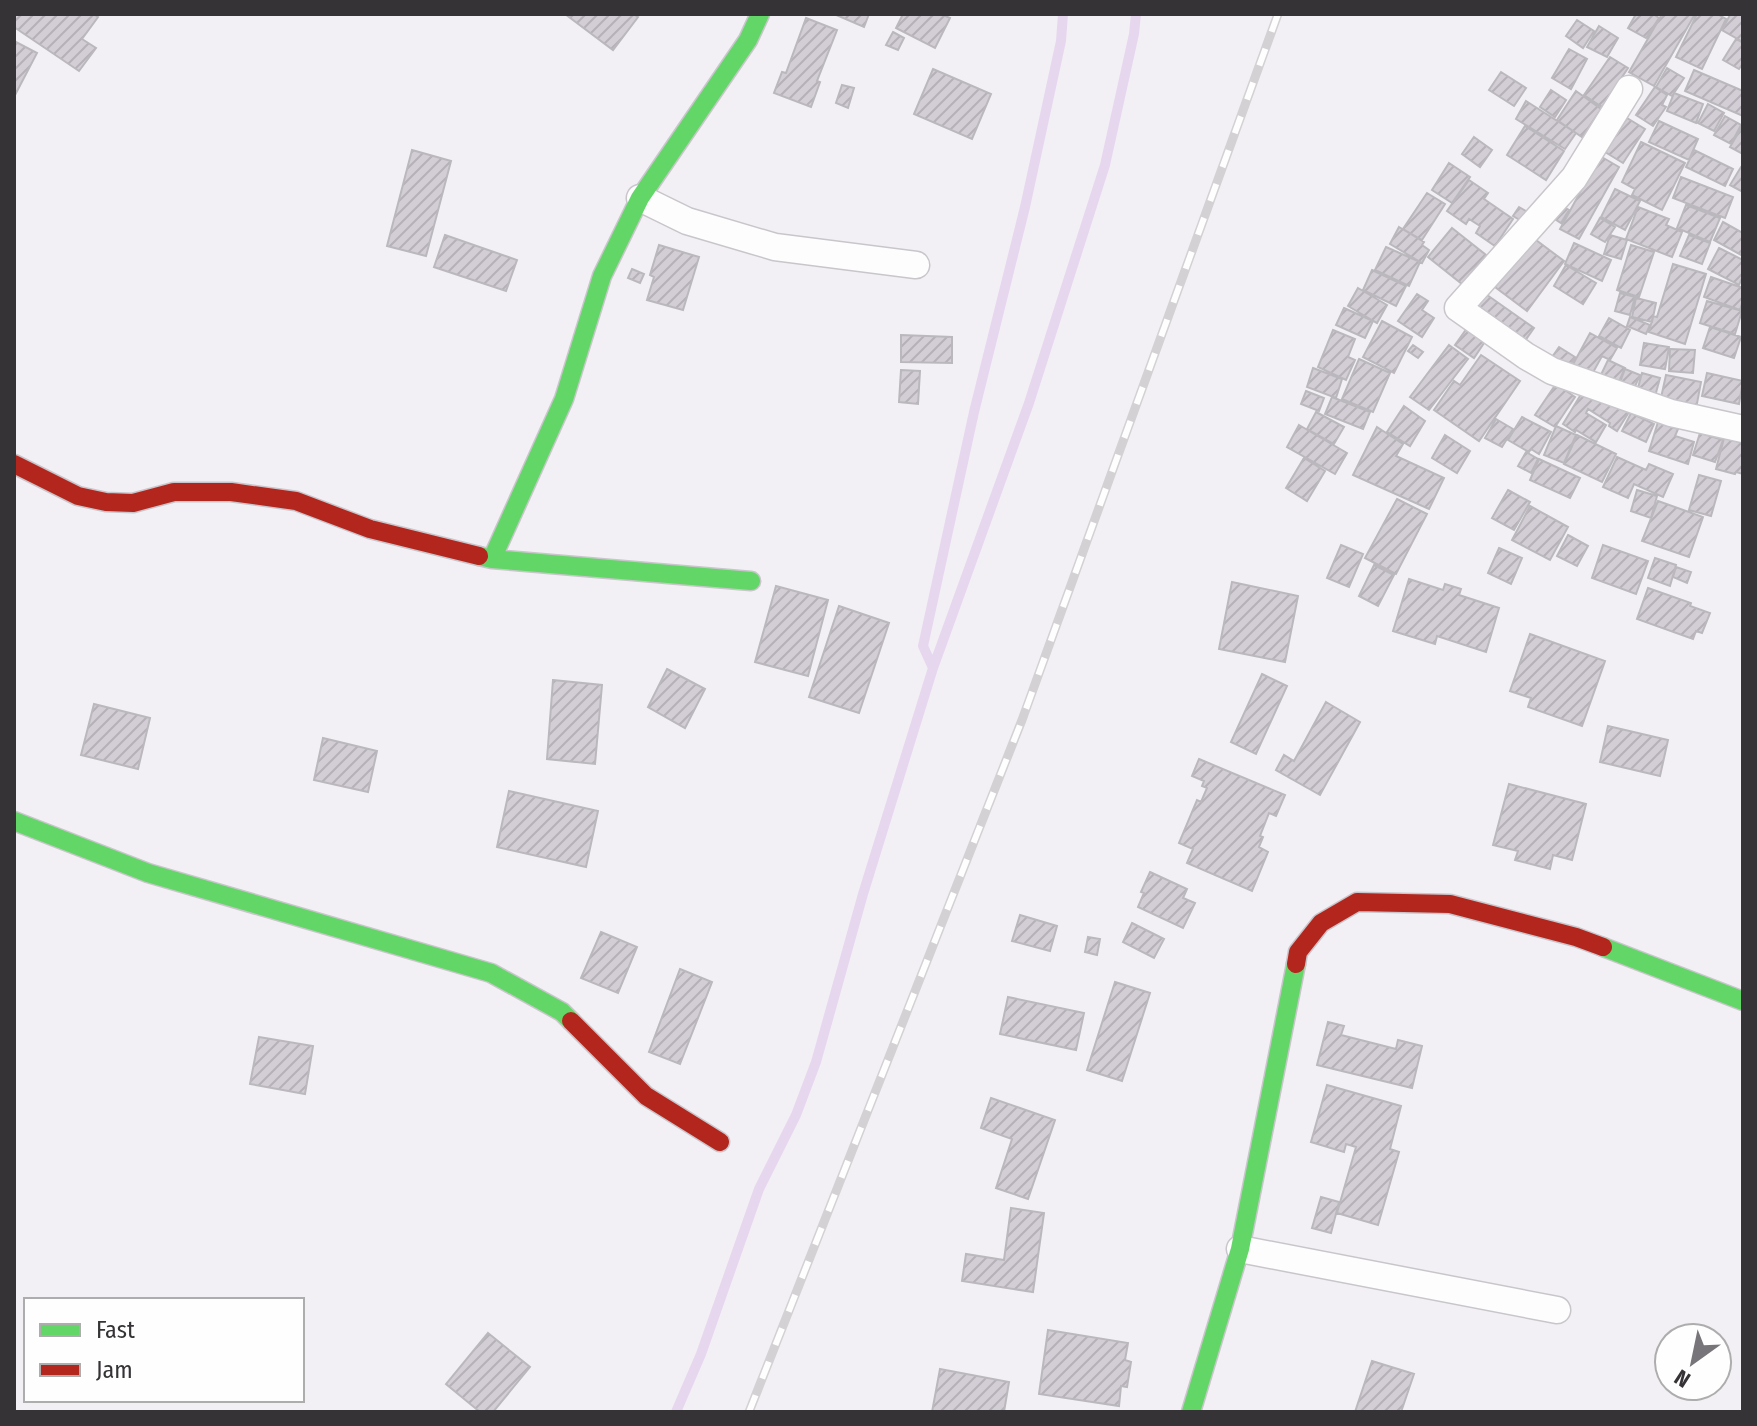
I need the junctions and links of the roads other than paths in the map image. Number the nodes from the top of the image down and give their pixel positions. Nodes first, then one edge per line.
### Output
1 (760, 14) edge
2 (1629, 89) dead end
3 (640, 198) junction
4 (916, 265) dead end
5 (1743, 429) edge
6 (14, 464) edge
7 (492, 559) junction
8 (751, 581) dead end
9 (14, 821) edge
10 (1743, 1001) edge
11 (720, 1142) dead end
12 (1240, 1249) junction
13 (1557, 1310) dead end
14 (1191, 1412) edge

1 - 3 street
2 - 5 street
3 - 4 street
3 - 7 street
6 - 7 street
7 - 8 street
9 - 11 street
10 - 12 street
12 - 13 street
12 - 14 street

